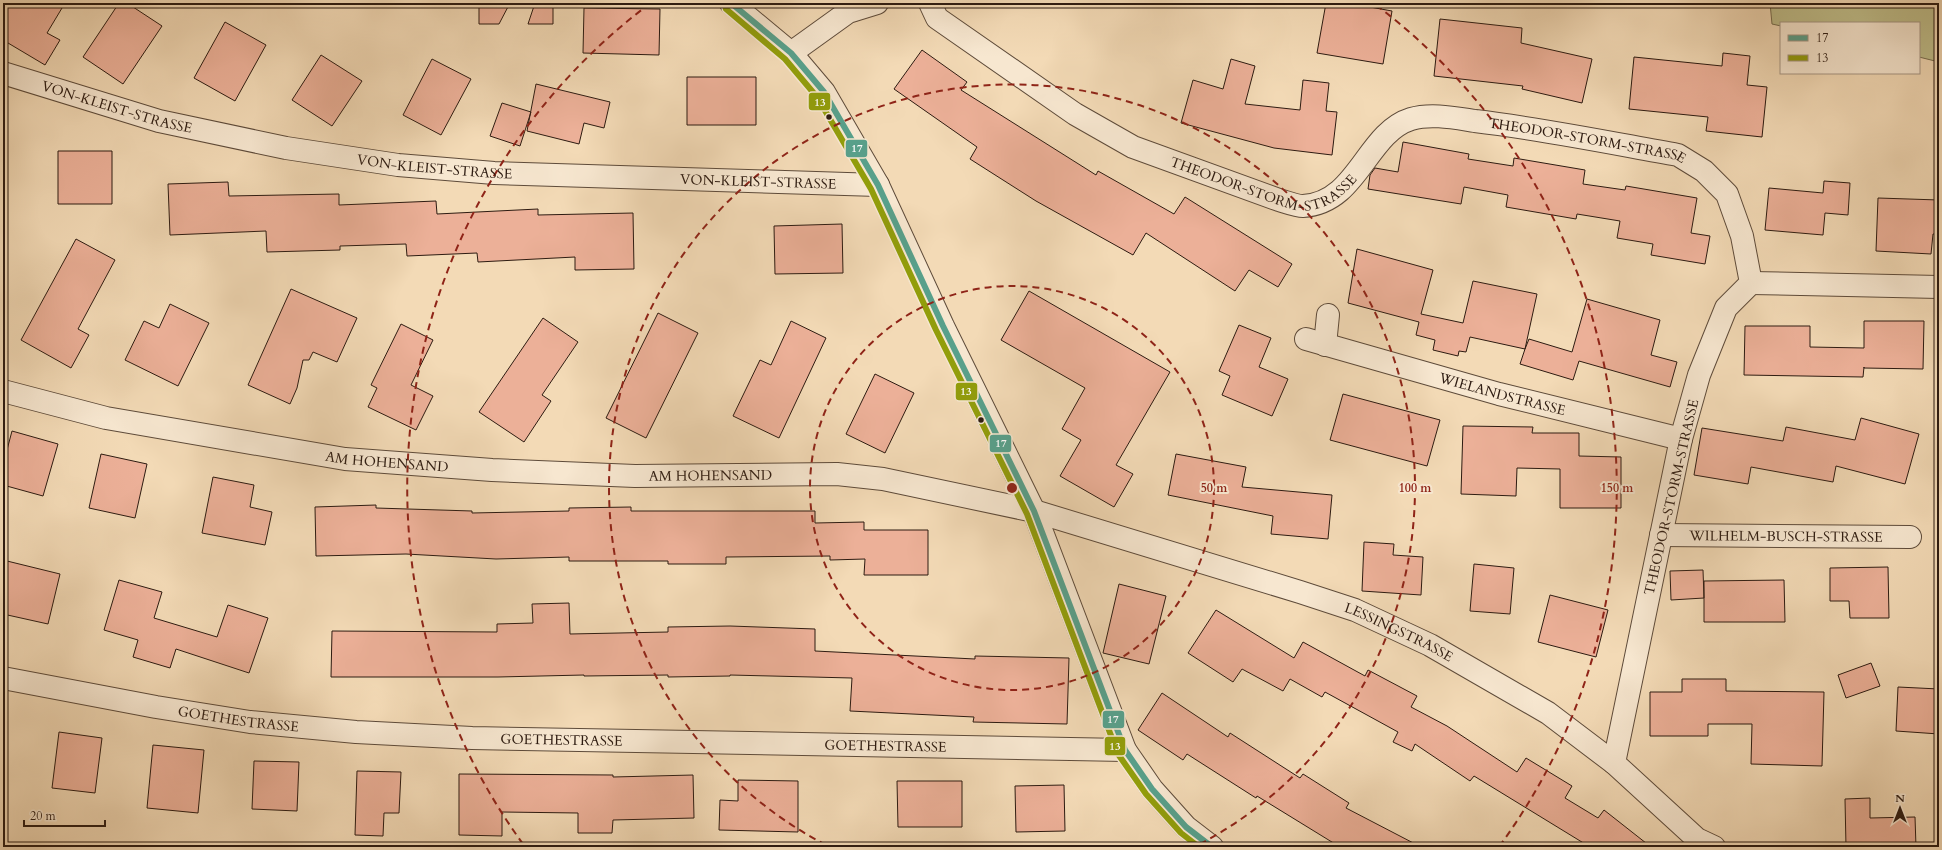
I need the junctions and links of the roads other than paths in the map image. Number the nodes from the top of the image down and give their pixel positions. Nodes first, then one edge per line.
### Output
1 (731, 3) edge
2 (877, 3) edge
3 (930, 3) edge
4 (791, 53) junction
5 (3, 73) edge
6 (878, 185) junction
7 (1751, 283) junction
8 (1939, 287) edge
9 (1328, 315) dead end
10 (3, 391) edge
11 (1681, 438) junction
12 (1034, 511) junction
13 (1661, 535) junction
14 (1910, 537) dead end
15 (3, 678) edge
16 (1125, 750) junction
17 (1614, 763) junction
18 (1212, 847) edge
19 (1714, 847) edge

1 - 4 street
2 - 4 street
3 - 7 street, THEODOR-STORM-STRASSE
4 - 6 street
5 - 6 street, VON-KLEIST-STRASSE
6 - 12 street
7 - 8 street
7 - 11 street, THEODOR-STORM-STRASSE
9 - 11 street, WIELANDSTRASSE
10 - 12 street, AM HOHENSAND
11 - 13 street, THEODOR-STORM-STRASSE
12 - 16 street
12 - 17 street, LESSINGSTRASSE
13 - 14 street, WILHELM-BUSCH-STRASSE
13 - 17 street, THEODOR-STORM-STRASSE
15 - 16 street, GOETHESTRASSE
16 - 18 street
17 - 19 street, LESSINGSTRASSE

